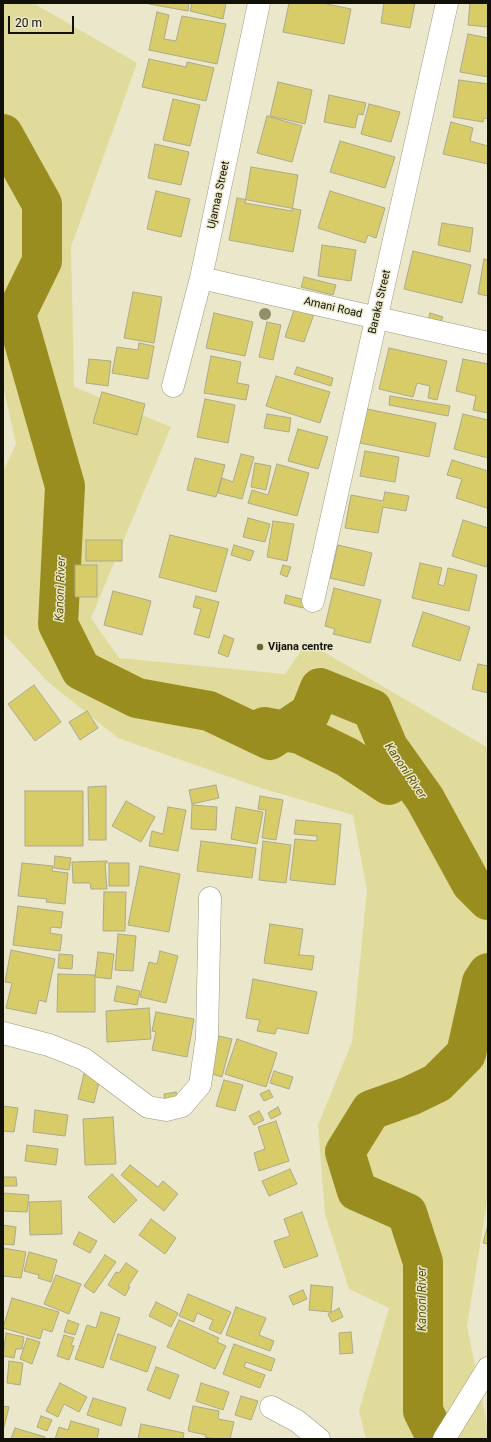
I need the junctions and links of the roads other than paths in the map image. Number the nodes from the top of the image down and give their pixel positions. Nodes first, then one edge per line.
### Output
1 (259, 3) edge
2 (446, 3) edge
3 (201, 278) junction
4 (376, 318) junction
5 (488, 343) edge
6 (173, 386) dead end
7 (313, 601) dead end
8 (210, 898) dead end
9 (3, 1033) edge
10 (488, 1368) edge
11 (271, 1407) dead end
12 (448, 1433) edge
13 (320, 1439) edge

1 - 3 street, Ujamaa Street
2 - 4 street, Baraka Street
3 - 4 street, Amani Road
3 - 6 street, Ujamaa Street
4 - 5 street, Amani Road
4 - 7 street, Baraka Street
8 - 9 street
10 - 12 street
11 - 13 street

